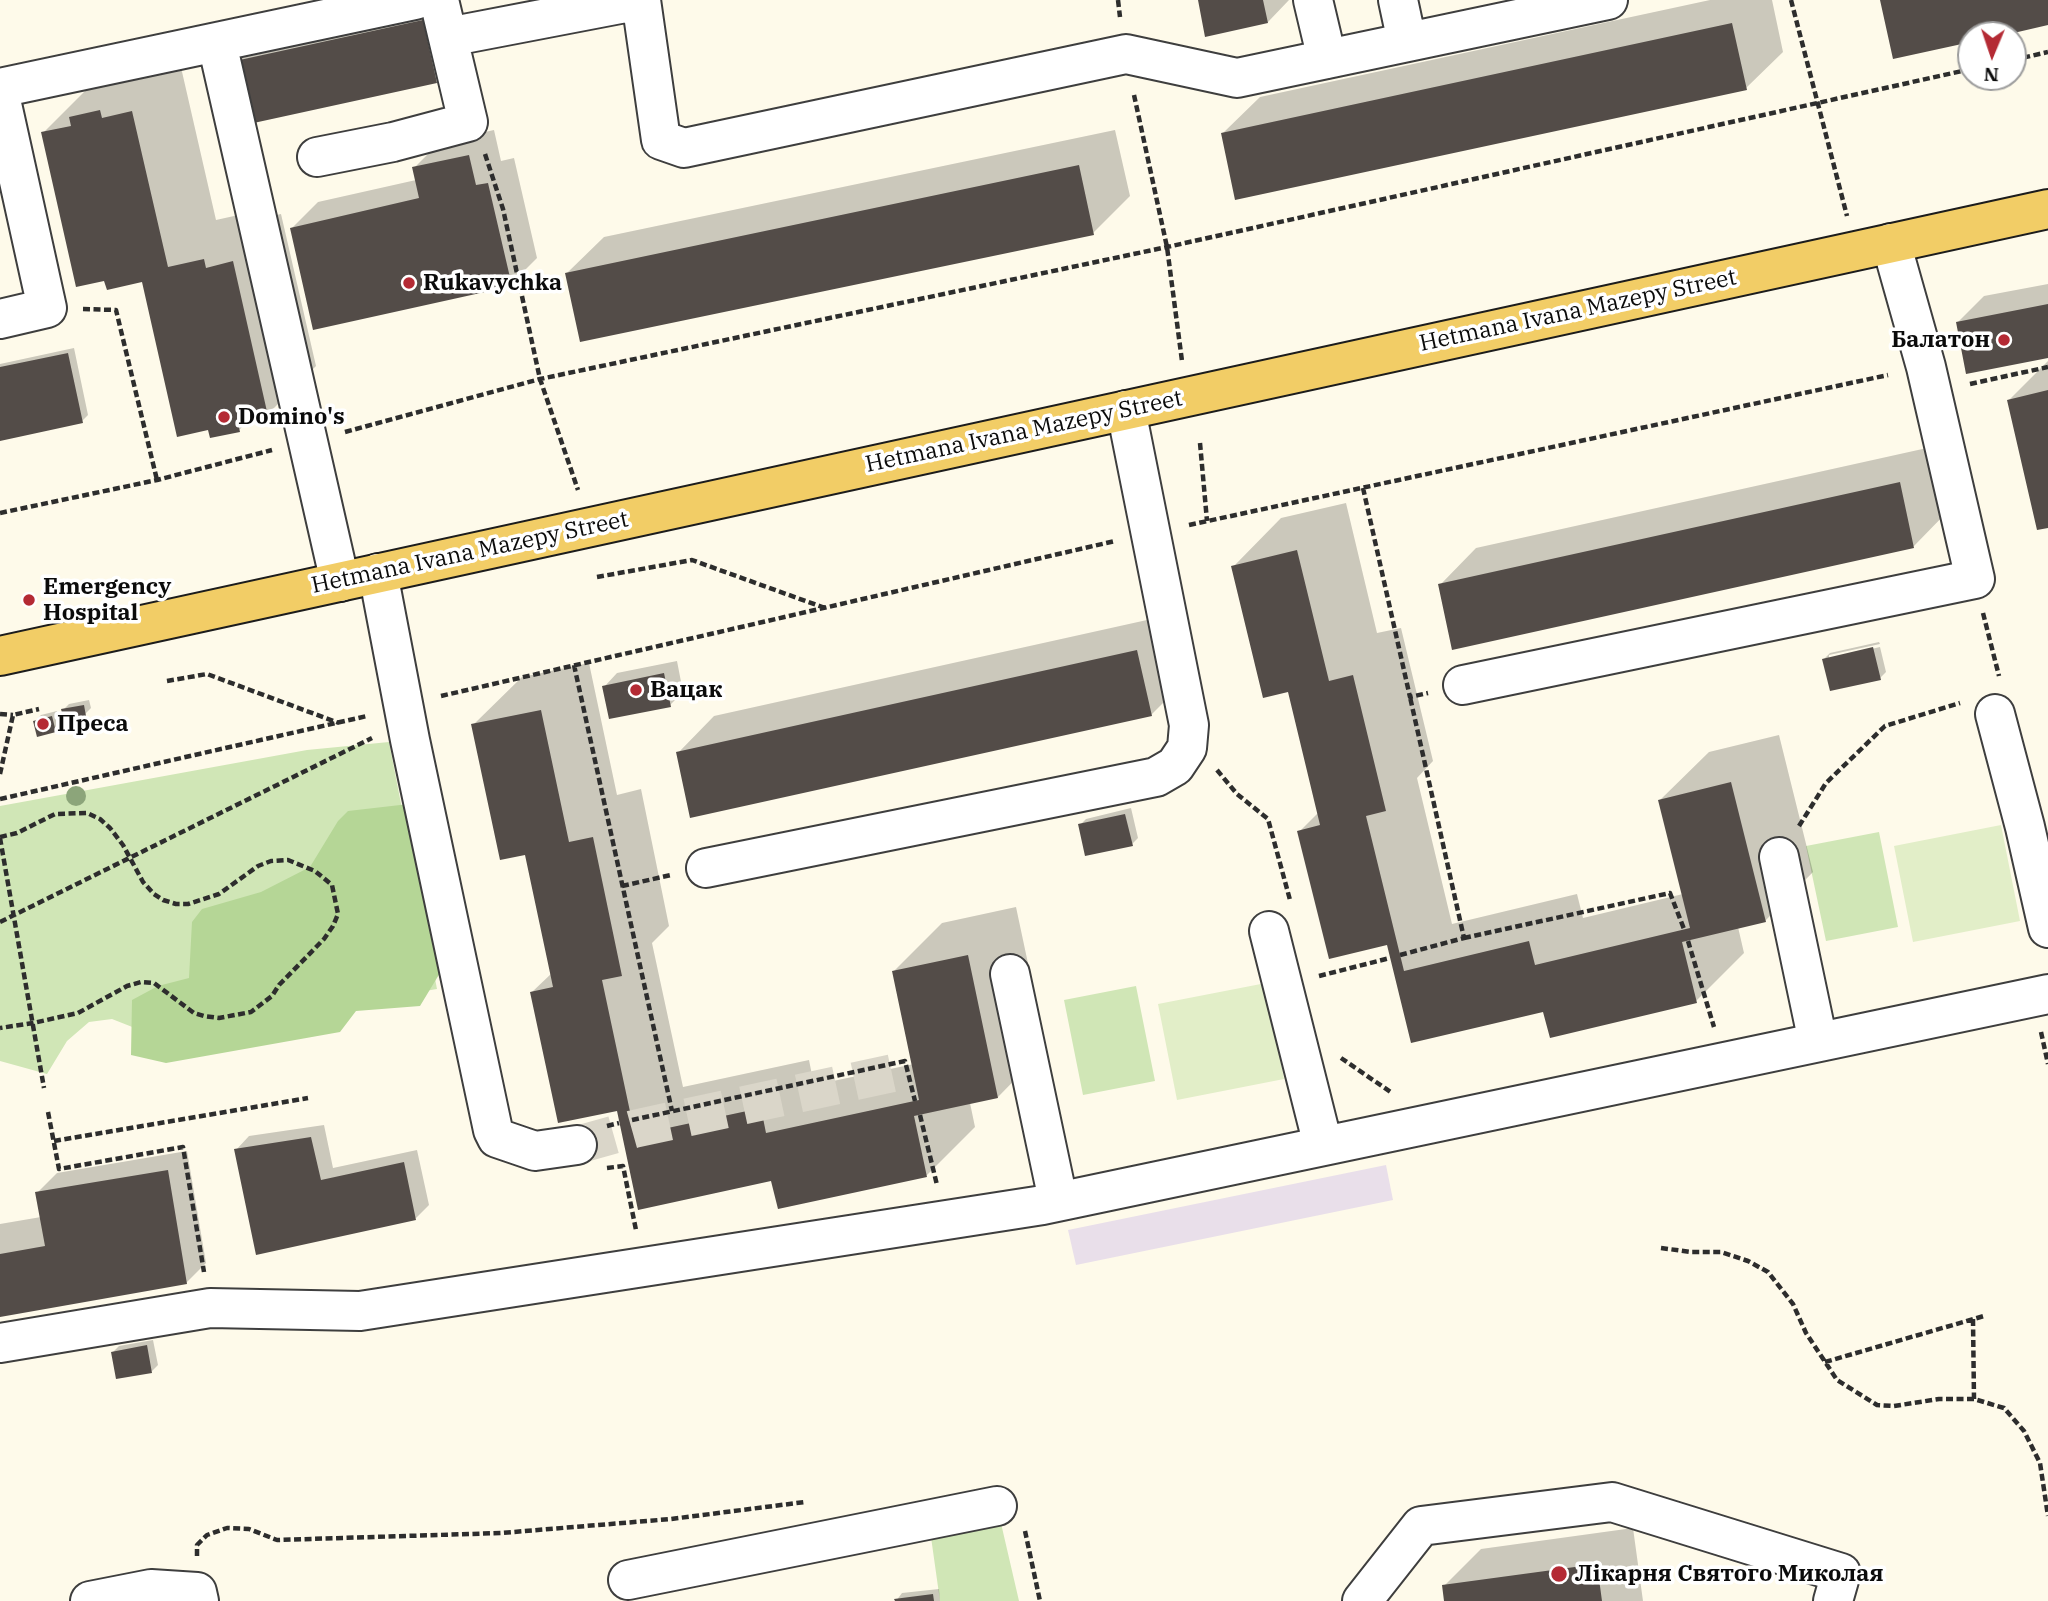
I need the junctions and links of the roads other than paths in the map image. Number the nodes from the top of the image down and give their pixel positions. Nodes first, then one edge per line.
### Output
1 (415, 0) edge
2 (439, 0) edge
3 (641, 0) edge
4 (1313, 0) edge
5 (1398, 0) edge
6 (1608, 0) edge
7 (448, 37) junction
8 (1407, 42) junction
9 (217, 43) junction
10 (1327, 59) junction
11 (0, 88) edge
12 (0, 95) edge
13 (317, 157) dead end
14 (2048, 209) edge
15 (1873, 247) junction
16 (0, 319) edge
17 (1126, 410) junction
18 (378, 573) junction
19 (340, 582) junction
20 (0, 656) edge
21 (1463, 685) road end
22 (1979, 708) road end
23 (1779, 857) road end
24 (706, 868) road end
25 (1281, 921) road end
26 (2048, 928) edge
27 (1010, 974) dead end
28 (2048, 994) edge
29 (1818, 1042) junction
30 (1323, 1145) junction
31 (586, 1157) tunnel mouth
32 (1058, 1200) junction
33 (0, 1342) edge
34 (1010, 1516) road end
35 (628, 1580) dead end
36 (198, 1597) edge
37 (90, 1601) edge
38 (1362, 1601) edge
39 (1833, 1601) edge

1 - 9 street
2 - 7 street
3 - 7 street
3 - 10 street
4 - 10 street
5 - 8 street
6 - 8 street
7 - 13 street
8 - 10 street
9 - 11 street
9 - 19 street
12 - 16 street
14 - 15 main road, Hetmana Ivana Mazepy Street
15 - 17 main road, Hetmana Ivana Mazepy Street
15 - 21 street
17 - 18 main road, Hetmana Ivana Mazepy Street
17 - 24 street
18 - 19 main road, Hetmana Ivana Mazepy Street
18 - 31 street
19 - 20 main road, Hetmana Ivana Mazepy Street
22 - 26 street
23 - 29 street
25 - 30 street
27 - 32 street
28 - 29 street
29 - 30 street
30 - 32 street
32 - 33 street
34 - 35 street
36 - 37 street
38 - 39 street

